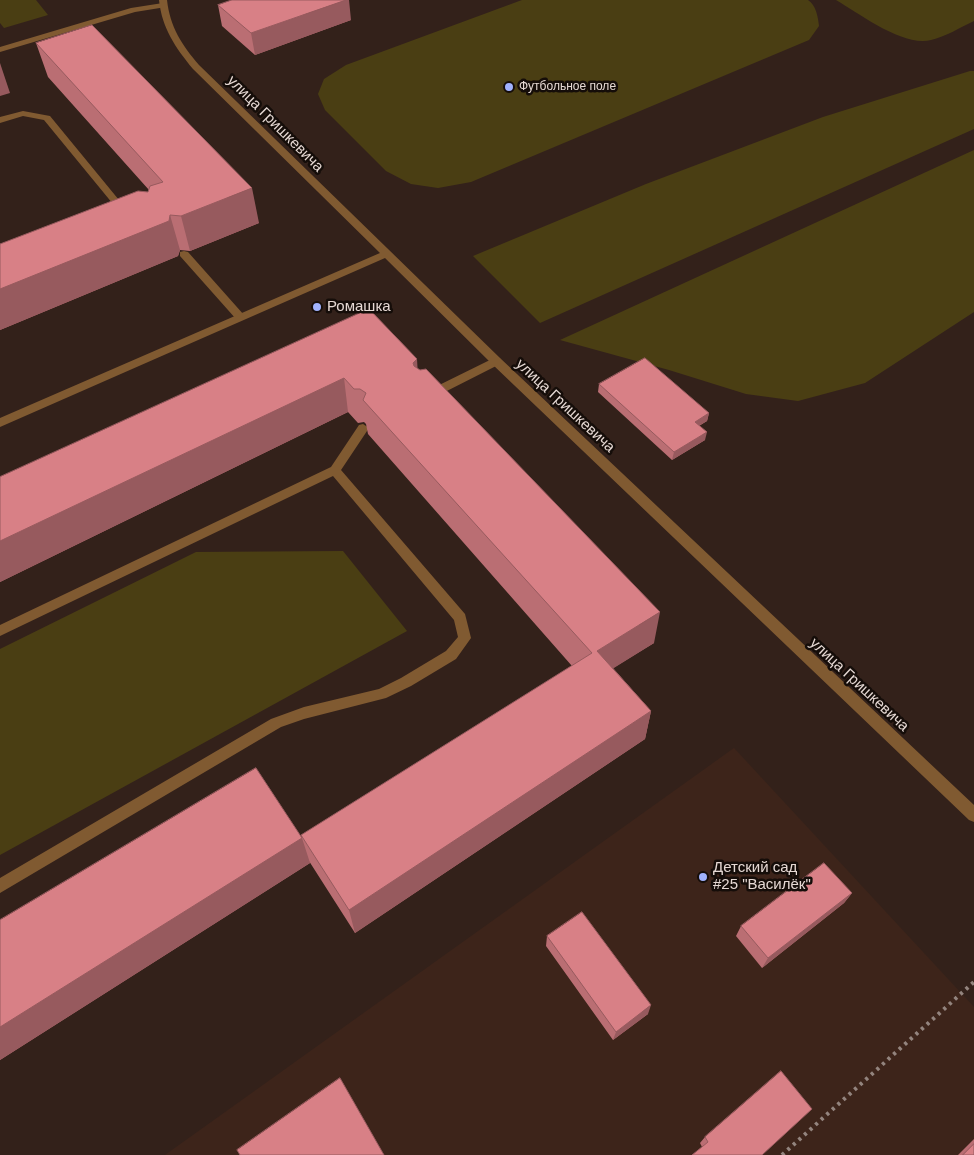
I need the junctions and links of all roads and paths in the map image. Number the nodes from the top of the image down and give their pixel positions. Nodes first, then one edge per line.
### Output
1 (163, 2) edge
2 (0, 50) edge
3 (0, 120) edge
4 (125, 215) edge
5 (184, 254) edge
6 (386, 254) junction
7 (240, 317) junction
8 (496, 362) junction
9 (423, 398) edge
10 (0, 423) edge
11 (363, 428) edge
12 (335, 470) junction
13 (0, 631) edge
14 (974, 815) edge
15 (0, 886) edge
16 (974, 982) edge
17 (782, 1155) edge

1 - 2 street
1 - 6 street, улица Гришкевича
3 - 4 street
5 - 7 street
6 - 7 street
6 - 8 street, улица Гришкевича
7 - 10 street
8 - 9 street
8 - 14 street, улица Гришкевича
11 - 12 street
12 - 13 street
12 - 15 street
16 - 17 path

